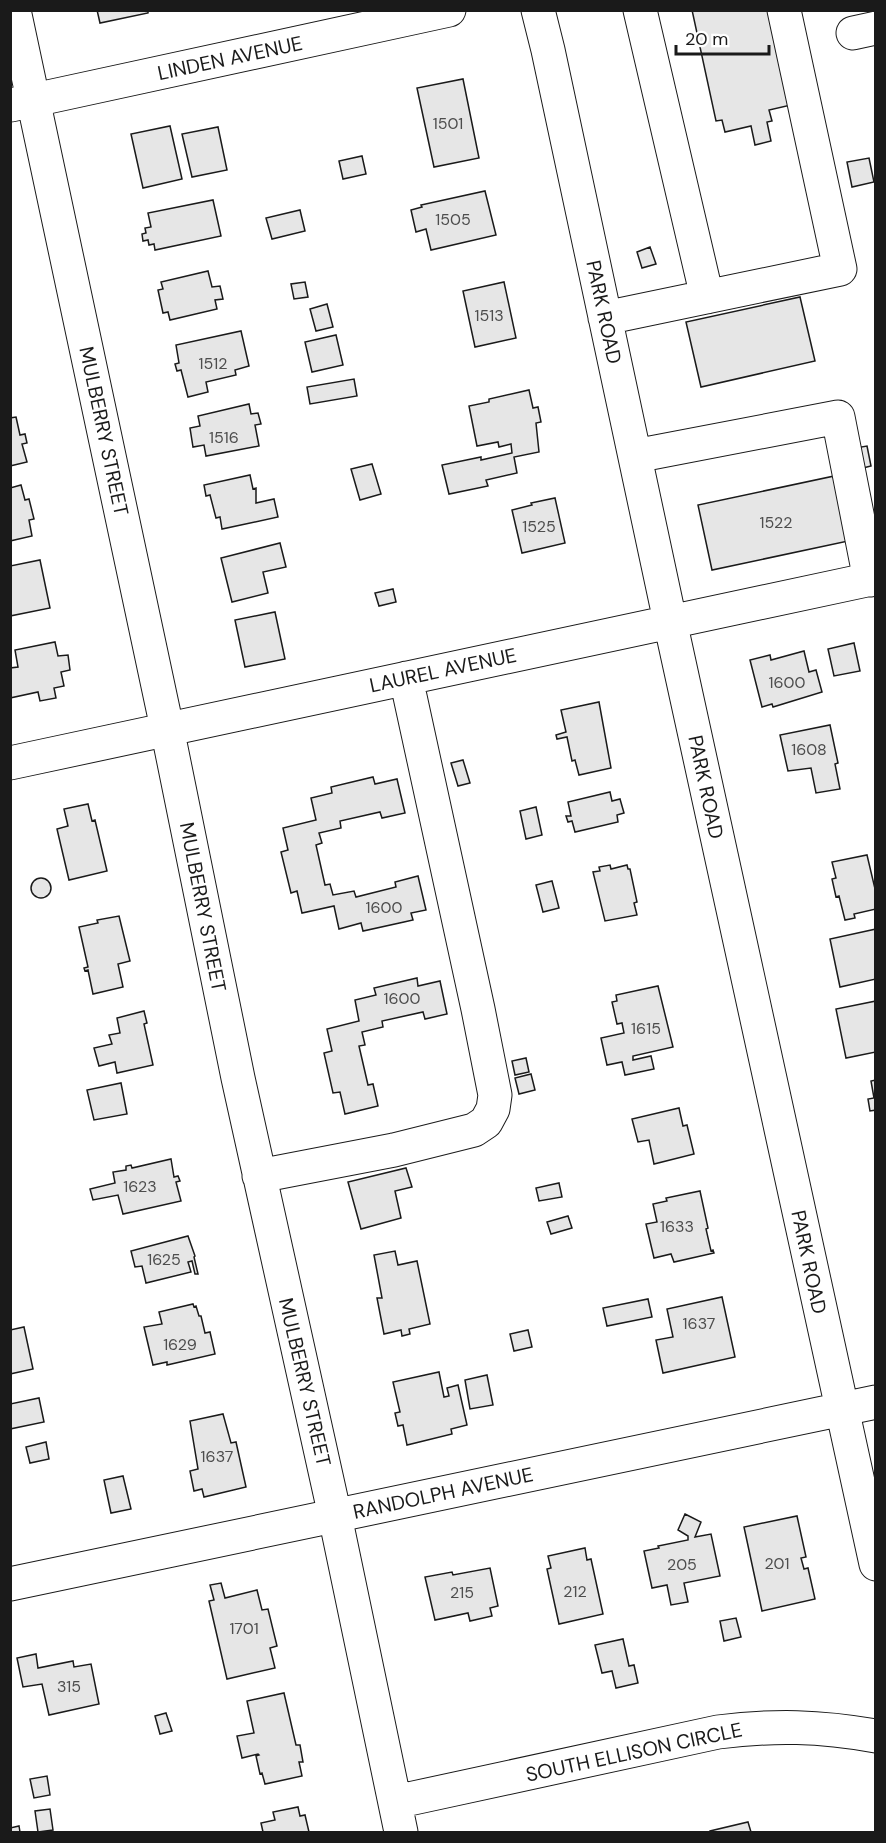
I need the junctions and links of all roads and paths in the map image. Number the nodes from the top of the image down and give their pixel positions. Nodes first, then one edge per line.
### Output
1 (14, 10) edge
2 (449, 10) edge
3 (538, 10) edge
4 (640, 10) edge
5 (784, 10) edge
6 (22, 102) edge
7 (707, 297) junction
8 (606, 318) junction
9 (635, 456) junction
10 (873, 579) edge
11 (670, 621) junction
12 (406, 678) junction
13 (167, 728) junction
14 (10, 763) edge
15 (259, 1176) junction
16 (876, 1402) edge
17 (840, 1410) junction
18 (335, 1516) junction
19 (876, 1564) edge
20 (10, 1584) edge
21 (876, 1736) edge
22 (398, 1818) edge

1 - 6 street, MULBERRY STREET
2 - 6 street, LINDEN AVENUE
3 - 8 street, PARK ROAD
4 - 7 street
5 - 7 street
6 - 13 street, MULBERRY STREET
7 - 8 street
8 - 9 street, PARK ROAD
9 - 10 street
9 - 11 street, PARK ROAD
10 - 11 street, LAUREL AVENUE
11 - 12 street, LAUREL AVENUE
11 - 17 street, PARK ROAD
12 - 13 street, LAUREL AVENUE
12 - 15 street
13 - 14 street, LAUREL AVENUE
13 - 15 street, MULBERRY STREET
15 - 18 street, MULBERRY STREET
16 - 17 street, RANDOLPH AVENUE
17 - 18 street, RANDOLPH AVENUE
17 - 19 street, PARK ROAD
18 - 20 street, RANDOLPH AVENUE
18 - 22 street, MULBERRY STREET
21 - 22 street, SOUTH ELLISON CIRCLE

